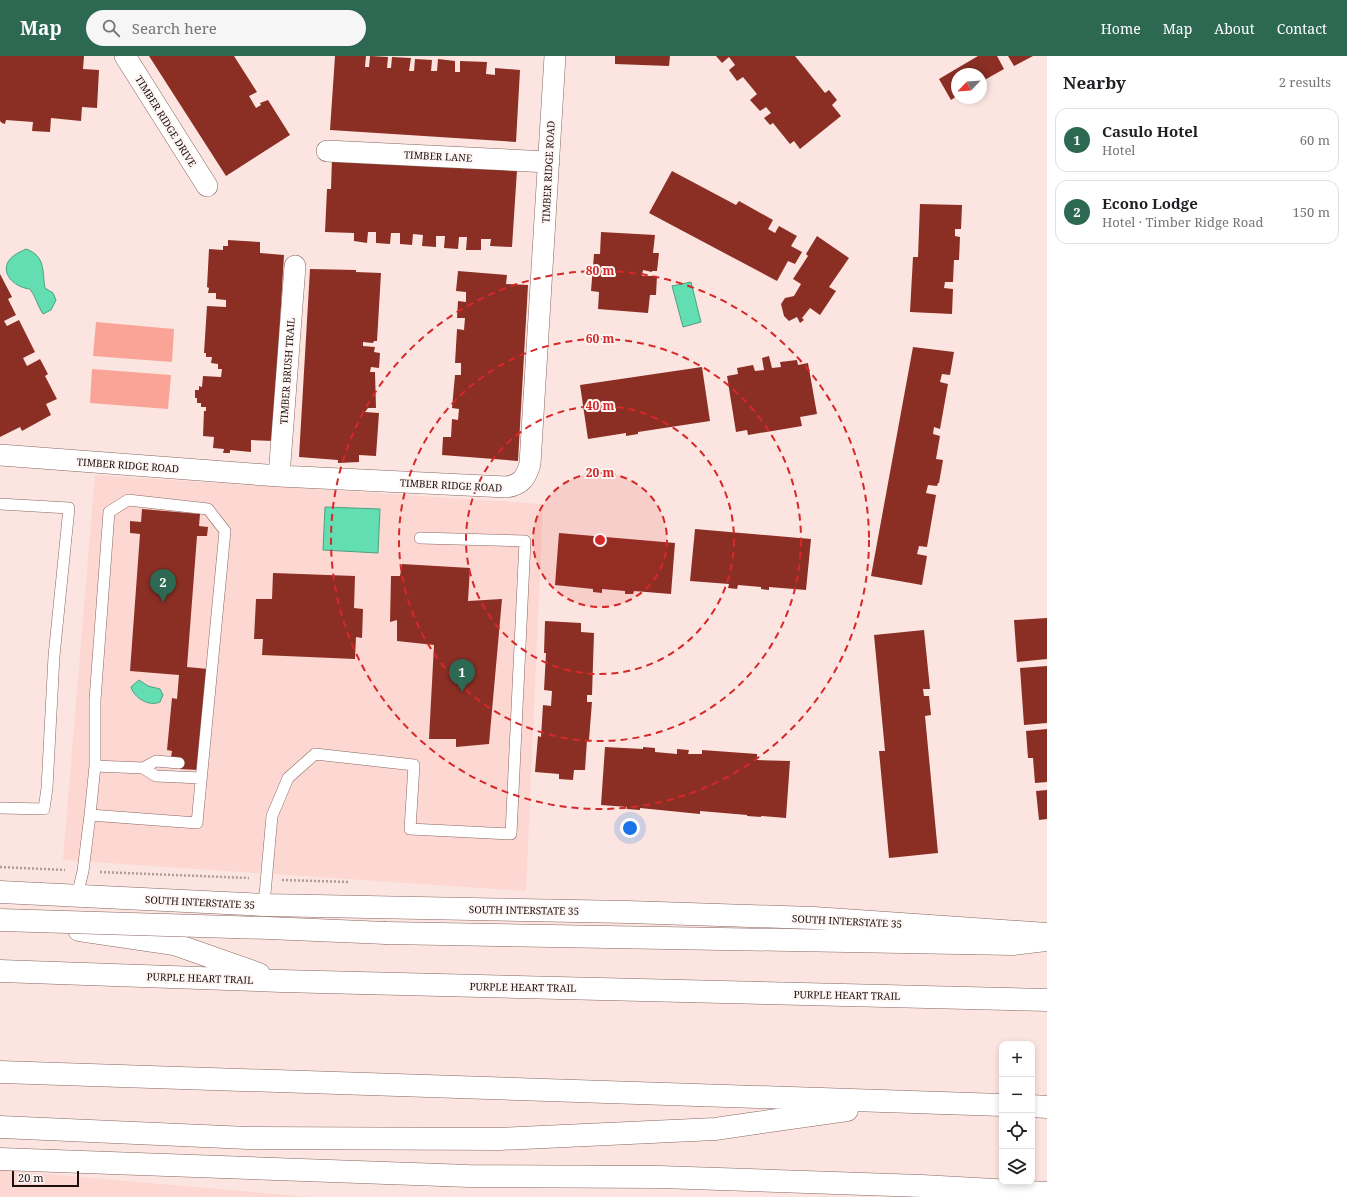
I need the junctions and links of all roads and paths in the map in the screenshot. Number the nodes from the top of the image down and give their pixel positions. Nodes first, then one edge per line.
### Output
1 (125, 56) edge
2 (555, 56) edge
3 (327, 151) dead end
4 (549, 162) junction
5 (207, 186) dead end
6 (295, 266) dead end
7 (0, 455) edge
8 (279, 476) junction
9 (0, 504) edge
10 (420, 538) dead end
11 (179, 763) dead end
12 (95, 766) junction
13 (143, 768) junction
14 (201, 778) junction
15 (0, 808) edge
16 (90, 815) junction
17 (0, 867) edge
18 (66, 870) dead end
19 (115, 872) dead end
20 (238, 877) dead end
21 (0, 892) edge
22 (77, 896) junction
23 (264, 905) junction
24 (0, 919) edge
25 (1047, 934) edge
26 (1047, 940) edge
27 (0, 971) edge
28 (281, 981) junction
29 (1047, 1000) edge
30 (0, 1072) edge
31 (906, 1102) junction
32 (999, 1105) edge
33 (1035, 1106) edge
34 (1047, 1107) edge
35 (0, 1127) edge
36 (0, 1159) edge
37 (1047, 1193) edge

1 - 5 street, TIMBER RIDGE DRIVE
2 - 4 street, TIMBER RIDGE ROAD
3 - 4 street, TIMBER LANE
4 - 8 street, TIMBER RIDGE ROAD
6 - 8 street, TIMBER BRUSH TRAIL
7 - 8 street, TIMBER RIDGE ROAD
9 - 15 lane
10 - 23 lane
11 - 13 lane
12 - 13 lane
12 - 14 lane
12 - 16 lane
13 - 14 lane
14 - 16 lane
16 - 22 lane
17 - 18 path
19 - 20 path
21 - 22 main road, SOUTH INTERSTATE 35
22 - 23 main road, SOUTH INTERSTATE 35
23 - 25 main road, SOUTH INTERSTATE 35
24 - 26 main road, bridge
24 - 28 main road
27 - 28 main road, PURPLE HEART TRAIL
28 - 29 main road, PURPLE HEART TRAIL
30 - 31 main road
31 - 32 main road
31 - 35 main road
33 - 34 main road
36 - 37 main road

